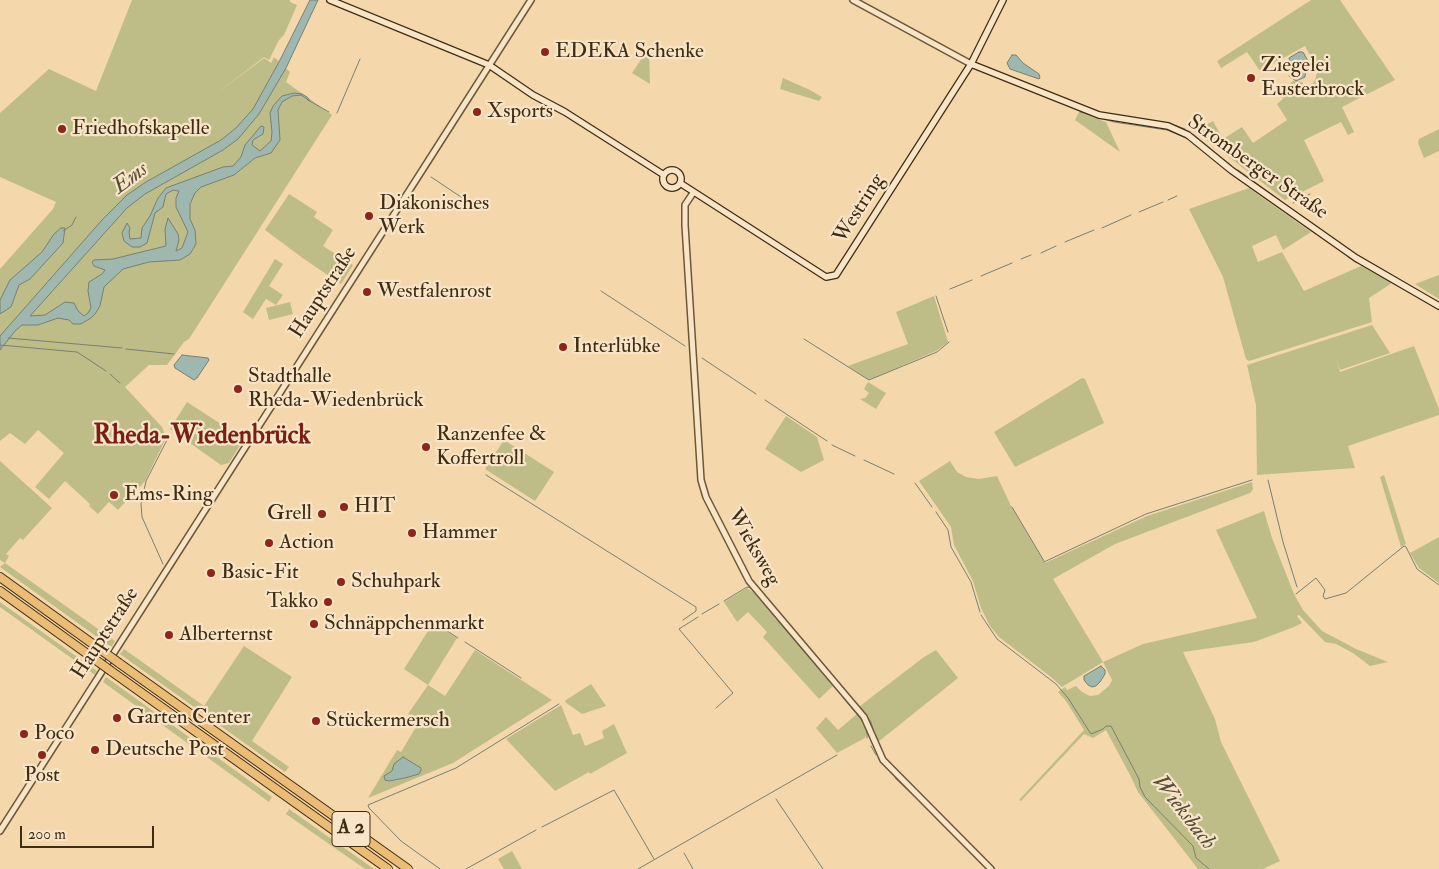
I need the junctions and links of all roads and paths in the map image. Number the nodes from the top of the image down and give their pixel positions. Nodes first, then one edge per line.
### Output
1 (330, 0) edge
2 (531, 0) edge
3 (853, 0) edge
4 (1003, 0) edge
5 (971, 64) junction
6 (489, 65) junction
7 (664, 175) junction
8 (680, 183) junction
9 (693, 192) junction
10 (1439, 306) edge
11 (0, 577) edge
12 (0, 591) edge
13 (0, 831) edge
14 (388, 869) edge
15 (408, 869) edge
16 (990, 869) edge

1 - 6 main road
2 - 6 street, Hauptstraße
3 - 5 street, Stromberger Straße
4 - 5 main road, Westring
5 - 9 main road, Westring
5 - 10 main road, Stromberger Straße
6 - 7 main road
6 - 13 street, Hauptstraße
7 - 8 main road
7 - 8 main road
8 - 9 main road, Westring
9 - 16 street, Wieksweg
11 - 15 highway, A 2, bridge
12 - 14 highway, A 2, bridge

